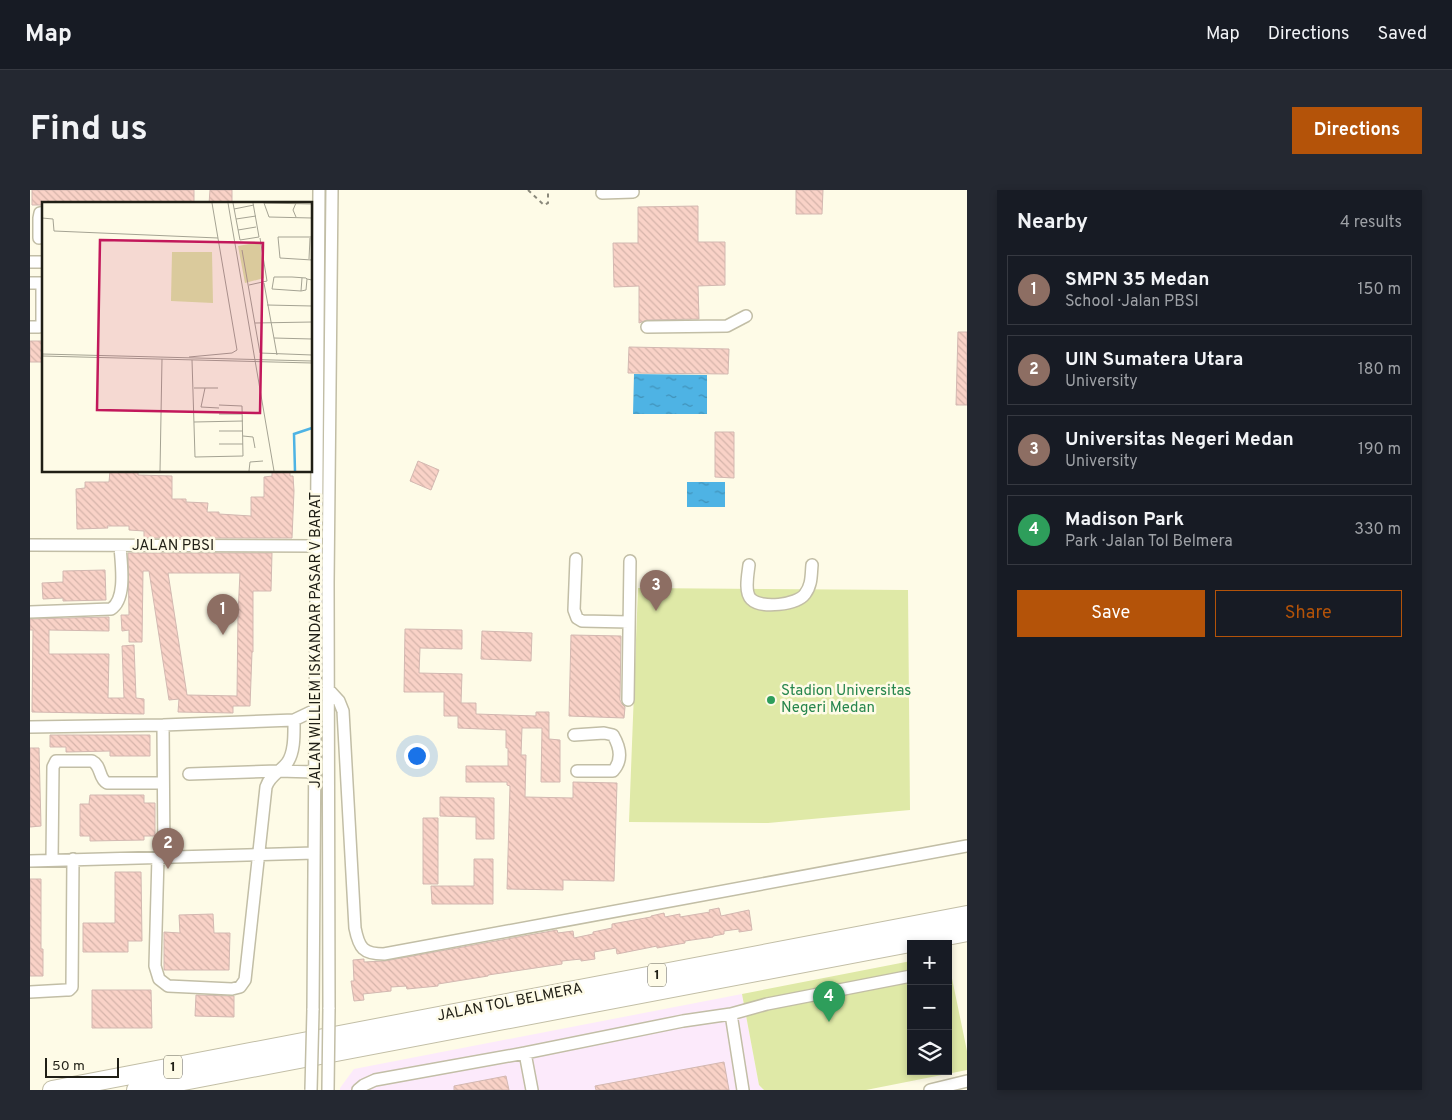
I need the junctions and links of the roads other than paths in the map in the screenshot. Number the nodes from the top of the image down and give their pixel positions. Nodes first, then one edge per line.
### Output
1 (319, 190) edge
2 (332, 190) edge
3 (633, 192) dead end
4 (602, 193) dead end
5 (42, 212) edge
6 (315, 224) edge
7 (39, 238) dead end
8 (315, 260) edge
9 (331, 260) junction
10 (38, 283) edge
11 (746, 316) dead end
12 (30, 327) edge
13 (647, 327) dead end
14 (318, 389) junction
15 (330, 389) junction
16 (314, 408) edge
17 (30, 545) edge
18 (120, 546) junction
19 (316, 546) junction
20 (576, 559) dead end
21 (630, 561) dead end
22 (749, 565) dead end
23 (812, 565) dead end
24 (30, 612) edge
25 (629, 622) junction
26 (328, 689) junction
27 (628, 700) dead end
28 (315, 710) junction
29 (294, 720) junction
30 (163, 725) junction
31 (30, 727) edge
32 (574, 735) dead end
33 (278, 771) junction
34 (577, 771) dead end
35 (315, 772) junction
36 (189, 774) dead end
37 (163, 783) junction
38 (967, 846) edge
39 (314, 853) junction
40 (260, 854) junction
41 (161, 857) junction
42 (73, 859) junction
43 (52, 860) junction
44 (30, 861) edge
45 (967, 915) edge
46 (967, 932) edge
47 (907, 977) edge
48 (30, 992) edge
49 (731, 1014) junction
50 (525, 1053) junction
51 (967, 1081) edge
52 (52, 1090) edge
53 (136, 1090) edge
54 (311, 1090) edge
55 (328, 1090) edge
56 (358, 1090) edge
57 (532, 1090) edge
58 (743, 1090) edge
59 (930, 1090) edge

1 - 6 street, JALAN WILLIEM ISKANDAR PASAR V BARAT
2 - 9 street, JALAN WILLIEM ISKANDAR PASAR V BARAT
3 - 4 street
5 - 7 street
6 - 8 street, JALAN WILLIEM ISKANDAR PASAR V BARAT
8 - 9 street
8 - 14 street, JALAN WILLIEM ISKANDAR PASAR V BARAT
9 - 15 street, JALAN WILLIEM ISKANDAR PASAR V BARAT
10 - 12 street
11 - 13 street
14 - 15 street
14 - 16 street, JALAN WILLIEM ISKANDAR PASAR V BARAT
15 - 26 street, JALAN WILLIEM ISKANDAR PASAR V BARAT
16 - 19 street, JALAN WILLIEM ISKANDAR PASAR V BARAT
17 - 18 street, JALAN PBSI
18 - 19 street, JALAN PBSI
18 - 24 street
19 - 28 street, JALAN WILLIEM ISKANDAR PASAR V BARAT
20 - 25 street
21 - 25 street
22 - 23 street
25 - 27 street
26 - 38 street
26 - 55 street, JALAN WILLIEM ISKANDAR PASAR V BARAT, bridge
28 - 29 street
28 - 35 street, JALAN WILLIEM ISKANDAR PASAR V BARAT
29 - 30 street
29 - 33 street
30 - 31 street
30 - 37 street
32 - 34 street
33 - 35 street
33 - 36 street
33 - 40 street
35 - 39 street, JALAN WILLIEM ISKANDAR PASAR V BARAT
37 - 41 street
37 - 43 street
39 - 40 street
39 - 54 street, JALAN WILLIEM ISKANDAR PASAR V BARAT, bridge
40 - 41 street
40 - 41 street
41 - 42 street
42 - 43 street
42 - 48 street
43 - 44 street
45 - 52 highway, JALAN TOL BELMERA / 1
46 - 53 highway, JALAN TOL BELMERA / 1
47 - 49 street
49 - 50 street
49 - 58 street
50 - 56 street
50 - 57 street
51 - 59 street

